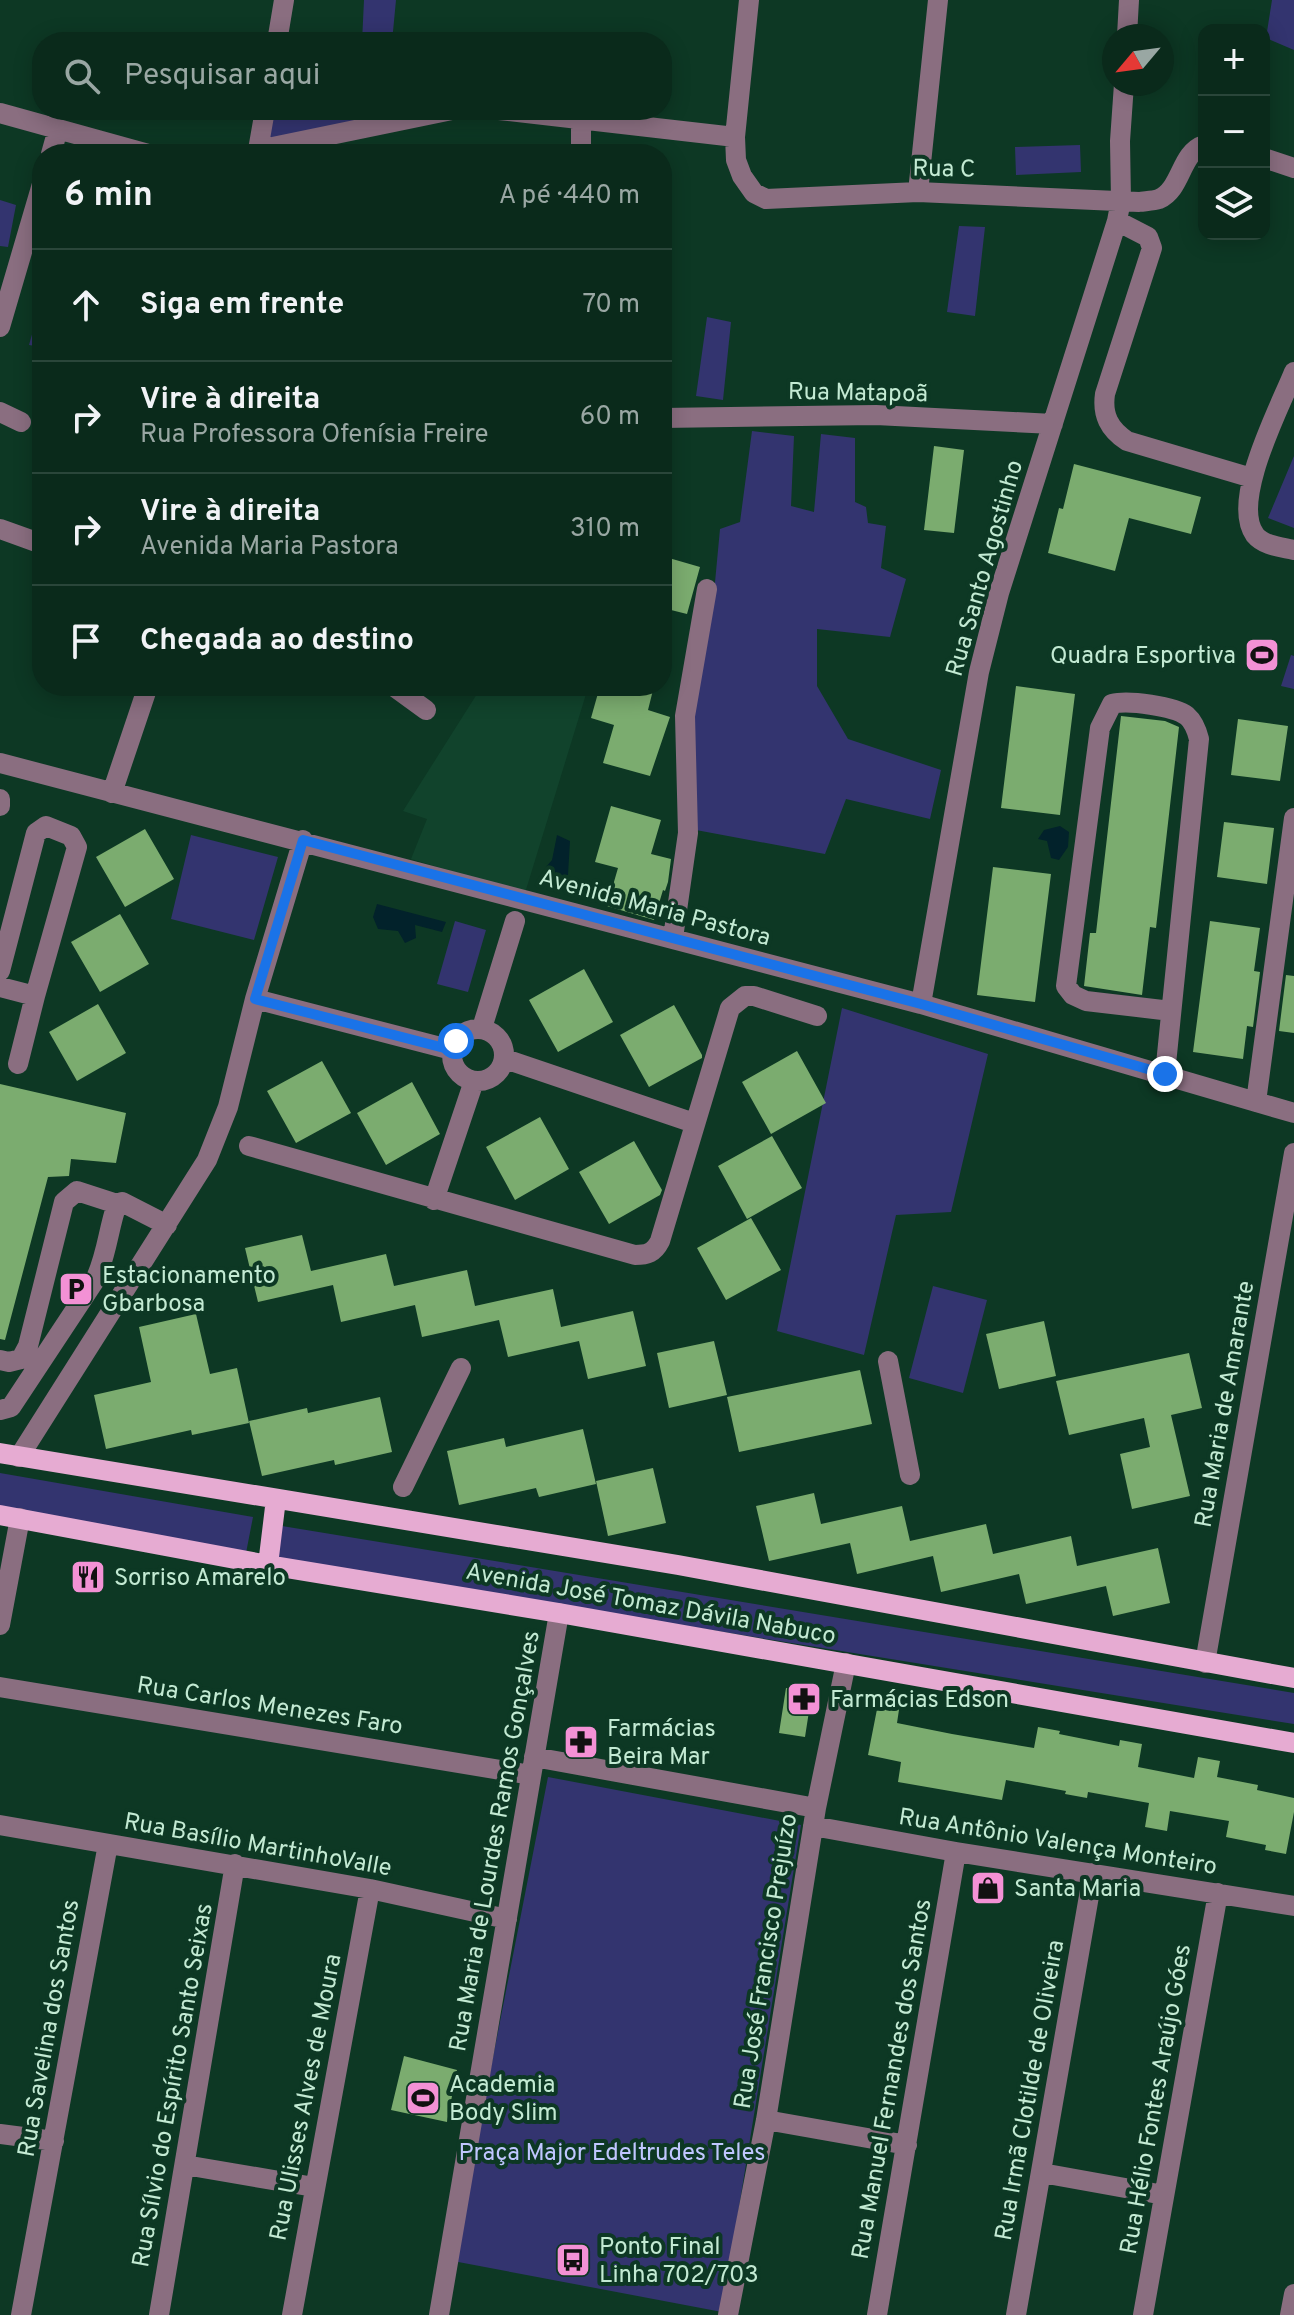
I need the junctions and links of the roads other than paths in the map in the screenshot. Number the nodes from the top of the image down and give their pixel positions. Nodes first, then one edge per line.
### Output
1 (284, 0) edge
2 (749, 0) edge
3 (938, 0) edge
4 (1129, 0) edge
5 (1128, 24) edge
6 (279, 32) edge
7 (1123, 96) edge
8 (0, 113) edge
9 (263, 120) edge
10 (405, 120) edge
11 (581, 120) edge
12 (597, 120) edge
13 (58, 129) junction
14 (735, 137) junction
15 (54, 144) edge
16 (112, 144) edge
17 (258, 144) edge
18 (293, 144) edge
19 (581, 144) edge
20 (1198, 149) edge
21 (1270, 160) edge
22 (1294, 168) edge
23 (918, 192) junction
24 (1119, 211) junction
25 (32, 218) edge
26 (0, 327) edge
27 (1294, 372) edge
28 (0, 412) edge
29 (672, 418) edge
30 (21, 422) dead end
31 (1053, 424) junction
32 (1252, 478) junction
33 (0, 529) edge
34 (32, 540) edge
35 (1294, 550) edge
36 (707, 589) dead end
37 (145, 696) edge
38 (407, 696) edge
39 (426, 710) dead end
40 (0, 763) edge
41 (112, 793) junction
42 (0, 799) edge
43 (0, 806) edge
44 (1294, 818) edge
45 (303, 840) junction
46 (515, 921) dead end
47 (673, 938) junction
48 (0, 971) edge
49 (0, 987) edge
50 (35, 996) junction
51 (255, 999) junction
52 (921, 1004) junction
53 (1171, 1011) junction
54 (817, 1016) dead end
55 (482, 1028) junction
56 (452, 1050) junction
57 (505, 1059) junction
58 (18, 1064) dead end
59 (1165, 1074) junction
60 (474, 1081) junction
61 (1256, 1102) junction
62 (1294, 1113) edge
63 (694, 1123) junction
64 (249, 1146) dead end
65 (1294, 1153) edge
66 (434, 1200) junction
67 (117, 1204) junction
68 (167, 1225) junction
69 (0, 1360) edge
70 (888, 1361) dead end
71 (461, 1368) dead end
72 (0, 1410) edge
73 (10, 1455) edge
74 (910, 1475) dead end
75 (403, 1487) dead end
76 (276, 1499) junction
77 (10, 1516) edge
78 (268, 1565) junction
79 (559, 1613) junction
80 (0, 1625) edge
81 (846, 1663) junction
82 (1205, 1663) junction
83 (1294, 1678) edge
84 (0, 1687) edge
85 (1294, 1743) edge
86 (532, 1766) junction
87 (815, 1817) junction
88 (0, 1825) edge
89 (108, 1844) junction
90 (956, 1852) junction
91 (235, 1864) junction
92 (1093, 1873) junction
93 (370, 1889) junction
94 (1218, 1893) junction
95 (1294, 1906) edge
96 (507, 1919) junction
97 (766, 2120) junction
98 (0, 2134) edge
99 (54, 2141) junction
100 (907, 2145) junction
101 (185, 2165) junction
102 (1042, 2173) junction
103 (314, 2187) junction
104 (1164, 2195) junction
105 (1294, 2294) edge
106 (21, 2315) edge
107 (159, 2315) edge
108 (292, 2315) edge
109 (439, 2315) edge
110 (728, 2315) edge
111 (877, 2315) edge
112 (1016, 2315) edge
113 (1143, 2315) edge
114 (1290, 2315) edge

1 - 6 street
2 - 14 street
3 - 23 street
4 - 5 street
7 - 24 street, Rua Santo Agostinho
8 - 13 street
9 - 17 street
10 - 18 street
11 - 19 street
12 - 14 street
13 - 15 street
13 - 16 street
14 - 23 street, Rua C
20 - 24 street, Rua C
21 - 22 street
23 - 24 street, Rua C
24 - 31 street, Rua Santo Agostinho
24 - 32 street
25 - 26 street
27 - 32 street
28 - 30 street
29 - 31 street, Rua Matapoã
31 - 52 street, Rua Santo Agostinho
32 - 35 street
33 - 34 street
36 - 47 street
37 - 41 street
38 - 39 street
40 - 41 street, Avenida Maria Pastora
41 - 45 street, Avenida Maria Pastora
42 - 43 street
44 - 61 street
45 - 47 street, Avenida Maria Pastora
45 - 51 street
46 - 55 street
47 - 52 street, Avenida Maria Pastora
48 - 50 street
49 - 50 street
50 - 58 street
51 - 56 street
51 - 68 street
52 - 59 street, Avenida Maria Pastora
53 - 53 street
53 - 59 street
54 - 63 street
55 - 56 street
55 - 57 street
56 - 60 street
57 - 60 street
57 - 63 street
59 - 61 street, Avenida Maria Pastora
60 - 66 street
61 - 62 street, Avenida Maria Pastora
63 - 66 street
64 - 66 street
65 - 82 street, Rua Maria de Amarante
67 - 68 street
67 - 69 street
67 - 72 street
68 - 73 street
70 - 74 street
71 - 75 street
73 - 76 main road, Avenida José Tomaz Dávila Nabuco
76 - 78 main road
76 - 82 main road, Avenida José Tomaz Dávila Nabuco
77 - 78 main road, Avenida José Tomaz Dávila Nabuco
77 - 80 street
78 - 79 main road, Avenida José Tomaz Dávila Nabuco
79 - 81 main road, Avenida José Tomaz Dávila Nabuco
79 - 86 street, Rua Maria de Lourdes Ramos Gonçalves
81 - 85 main road, Avenida José Tomaz Dávila Nabuco
81 - 87 street, Rua José Francisco Prejuízo
82 - 83 main road, Avenida José Tomaz Dávila Nabuco
84 - 86 street, Rua Carlos Menezes Faro
86 - 87 street, Rua Carlos Menezes Faro
86 - 96 street, Rua Maria de Lourdes Ramos Gonçalves
87 - 90 street, Rua Antônio Valença Monteiro
87 - 97 street, Rua José Francisco Prejuízo
88 - 89 street, Rua Basílio MartinhoValle
89 - 91 street, Rua Basílio MartinhoValle
89 - 99 street, Rua Savelina dos Santos
90 - 92 street, Rua Antônio Valença Monteiro
90 - 100 street, Rua Manuel Fernandes dos Santos
91 - 93 street, Rua Basílio MartinhoValle
91 - 101 street, Rua Sílvio do Espírito Santo Seixas
92 - 94 street, Rua Antônio Valença Monteiro
92 - 102 street, Rua Irmã Clotilde de Oliveira
93 - 96 street, Rua Basílio MartinhoValle
93 - 103 street, Rua Ulisses Alves de Moura
94 - 95 street, Rua Antônio Valença Monteiro
94 - 104 street, Rua Hélio Fontes Araújo Góes
96 - 109 street, Rua Maria de Lourdes Ramos Gonçalves
97 - 100 street
97 - 110 street, Rua José Francisco Prejuízo
98 - 99 street
99 - 106 street, Rua Savelina dos Santos
100 - 111 street, Rua Manuel Fernandes dos Santos
101 - 103 street
101 - 107 street, Rua Sílvio do Espírito Santo Seixas
102 - 104 street
102 - 112 street, Rua Irmã Clotilde de Oliveira
103 - 108 street, Rua Ulisses Alves de Moura
104 - 113 street, Rua Hélio Fontes Araújo Góes
105 - 114 street

